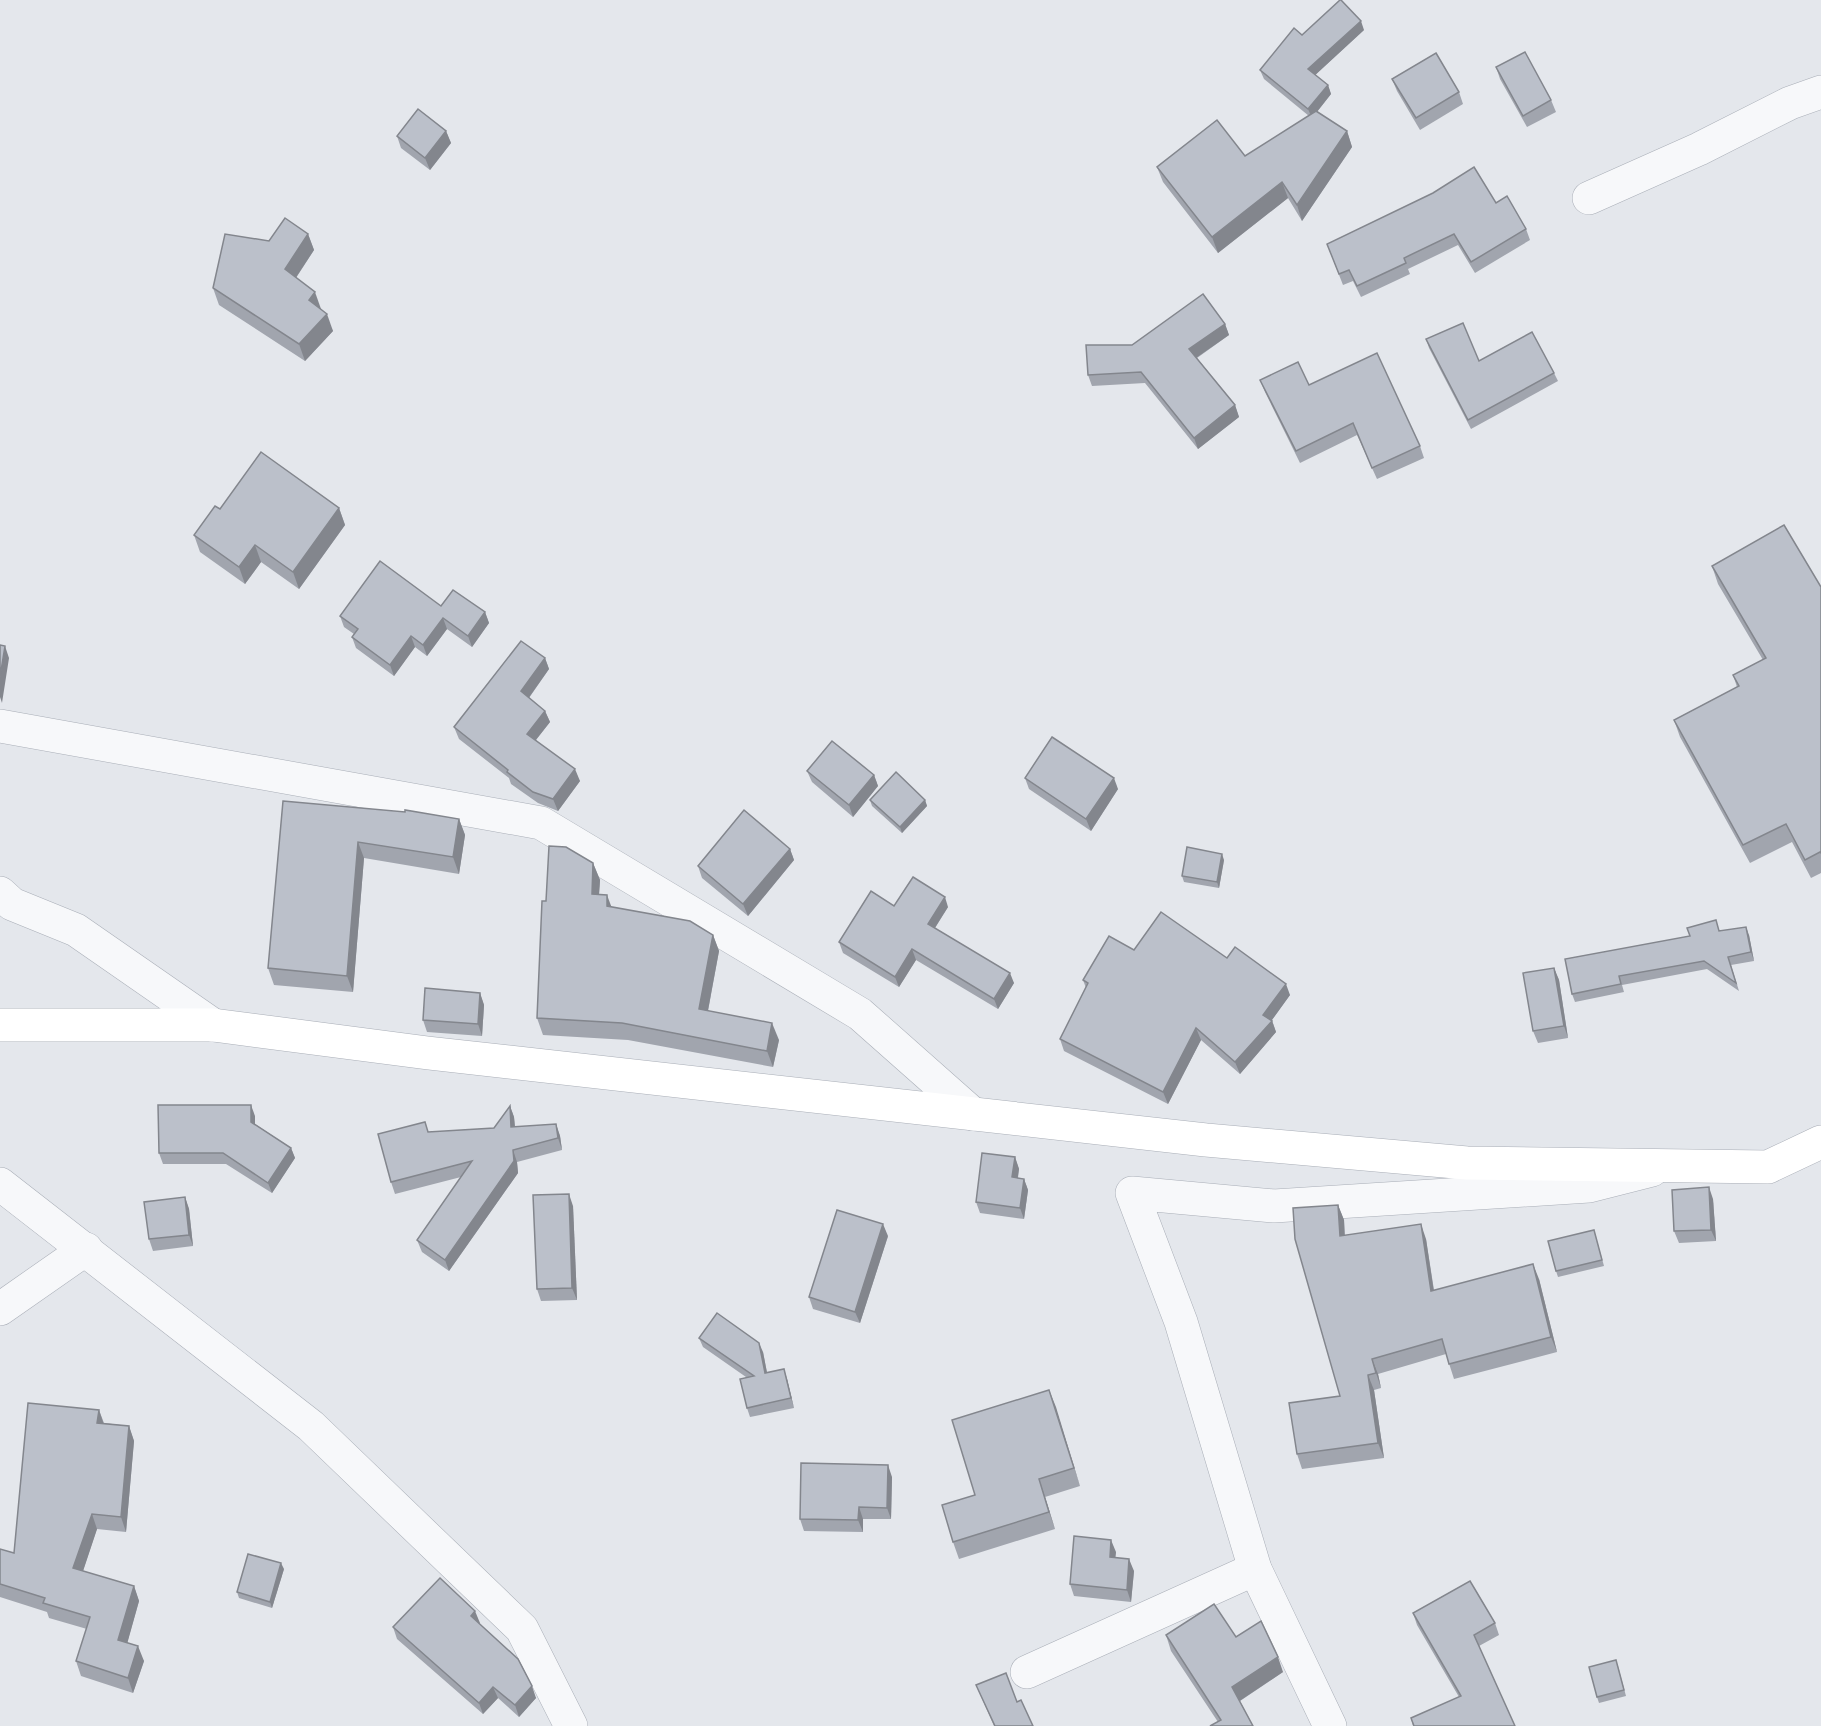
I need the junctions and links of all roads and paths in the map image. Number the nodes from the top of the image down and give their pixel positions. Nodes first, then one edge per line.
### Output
1 (1821, 92) edge
2 (1589, 198) dead end
3 (0, 726) edge
4 (0, 893) edge
5 (0, 1025) edge
6 (213, 1025) junction
7 (973, 1114) junction
8 (1821, 1142) edge
9 (1674, 1164) junction
10 (0, 1184) edge
11 (86, 1249) junction
12 (0, 1309) edge
13 (1255, 1569) junction
14 (1026, 1672) dead end
15 (571, 1726) edge
16 (1330, 1726) edge

1 - 2 street
3 - 7 street
4 - 6 street
5 - 6 street
6 - 7 street
7 - 9 street
8 - 9 street
9 - 13 street
10 - 11 street
11 - 12 street
11 - 15 street
13 - 14 street
13 - 16 street

